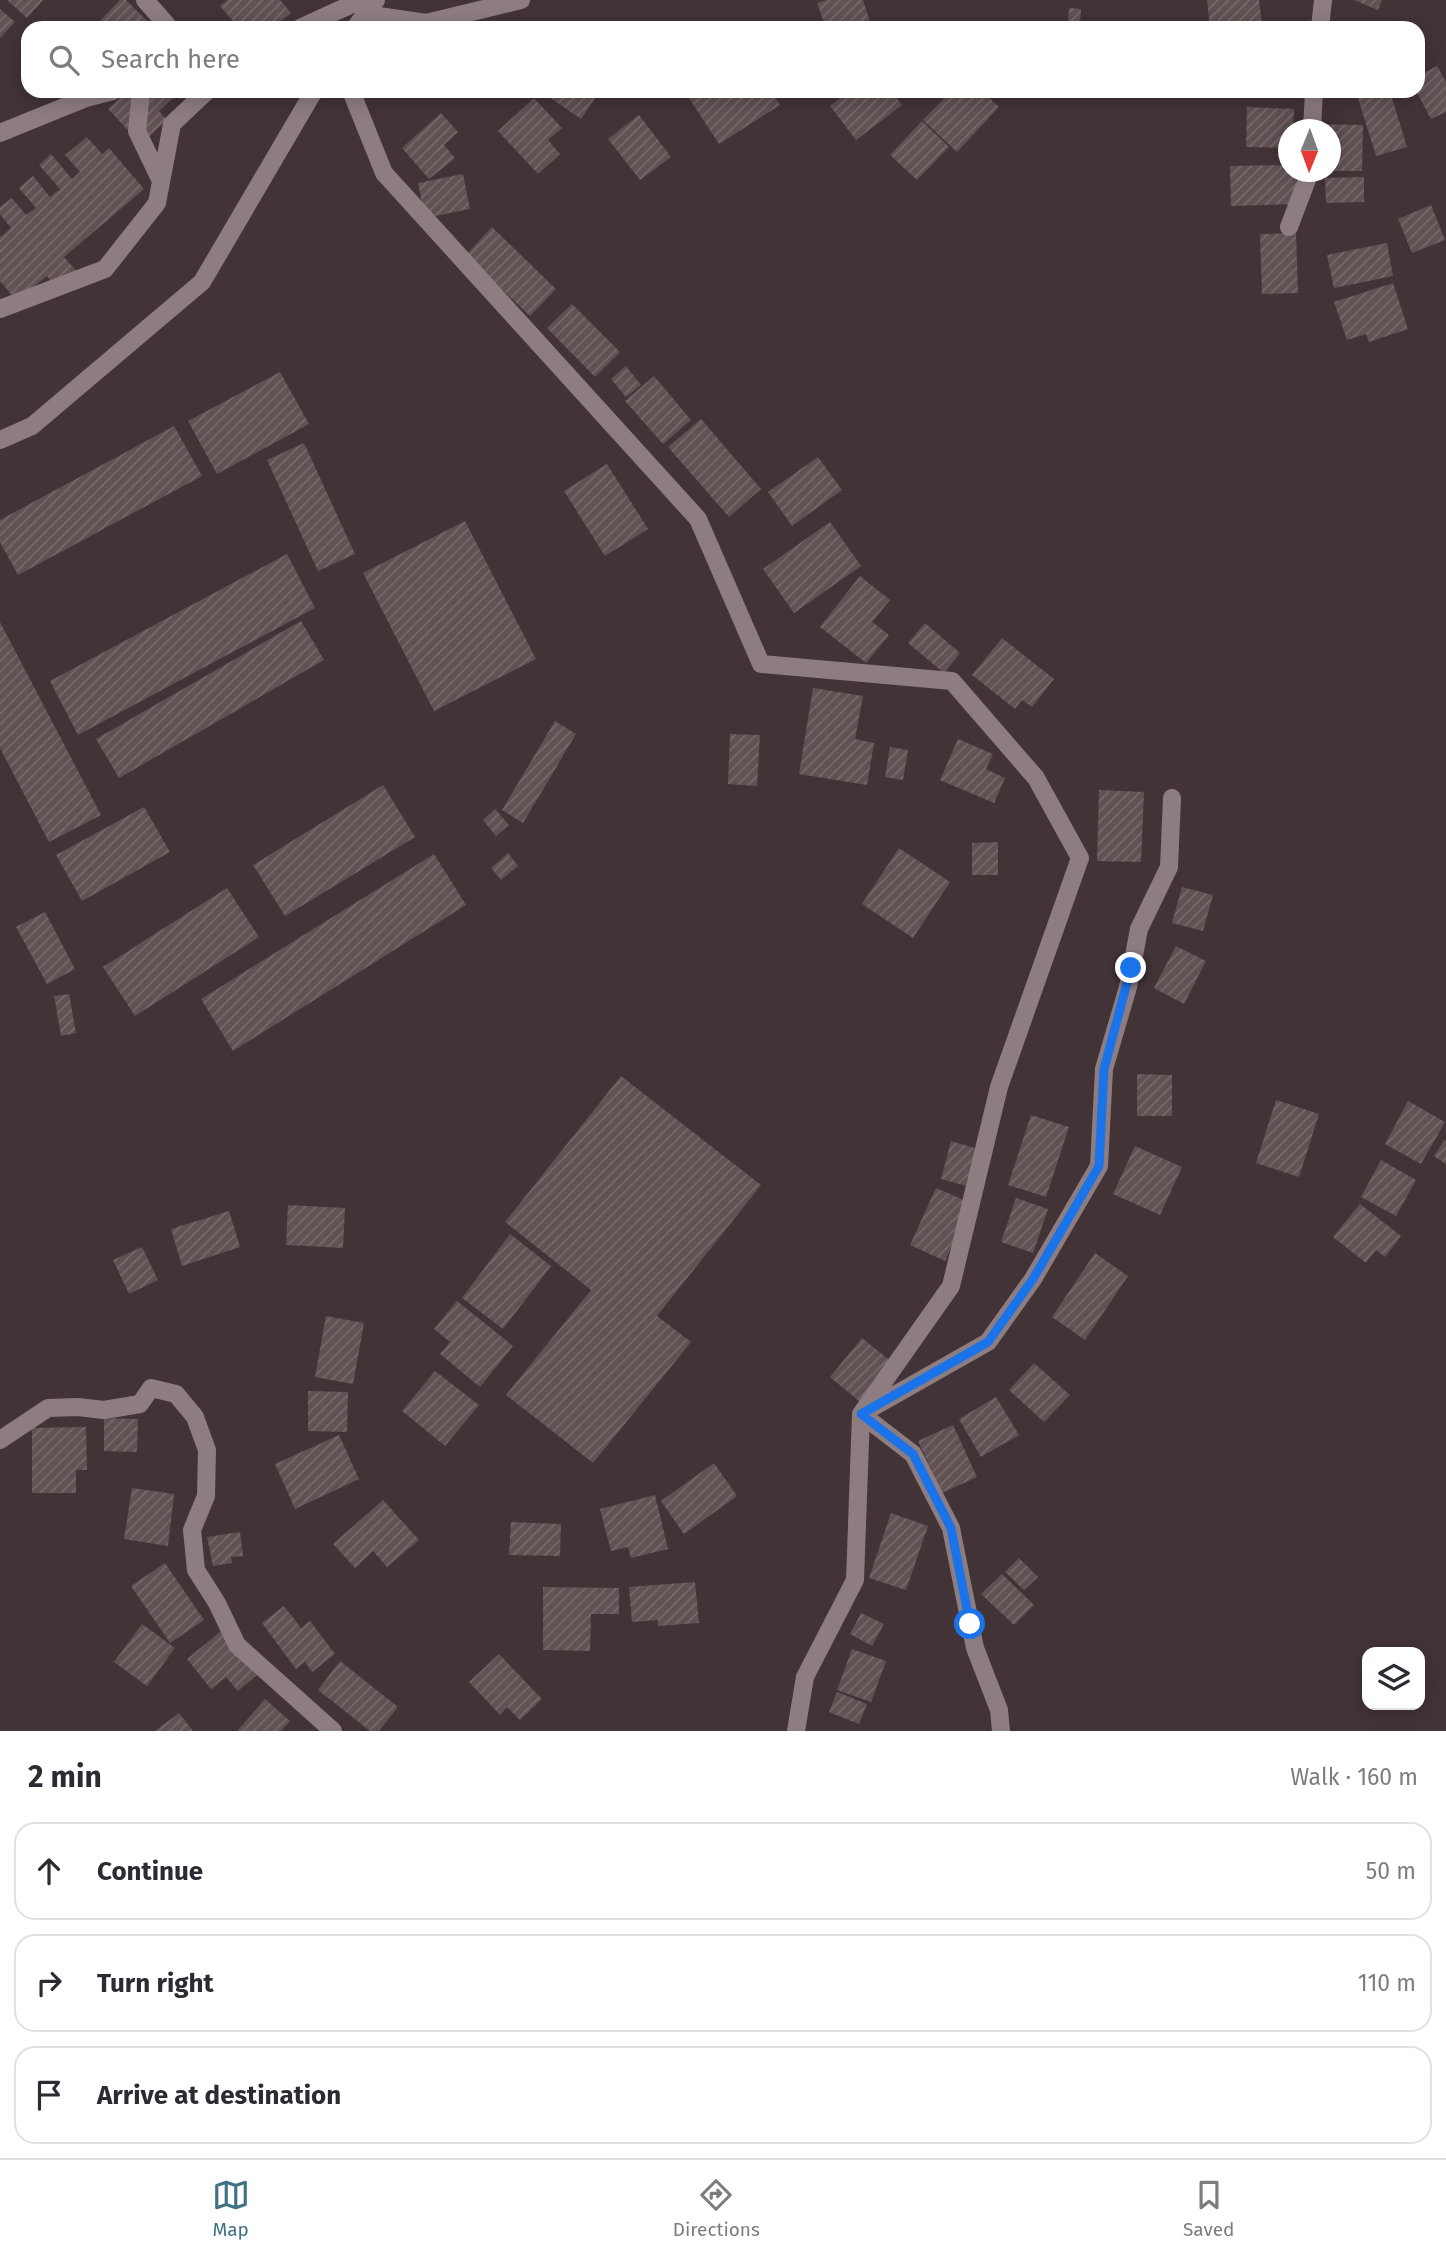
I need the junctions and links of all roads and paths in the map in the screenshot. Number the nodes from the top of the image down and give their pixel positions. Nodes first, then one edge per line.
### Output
1 (145, 0) edge
2 (521, 0) edge
3 (1323, 0) edge
4 (364, 11) edge
5 (164, 21) edge
6 (326, 21) edge
7 (416, 21) edge
8 (434, 21) edge
9 (1321, 21) edge
10 (86, 98) edge
11 (140, 98) edge
12 (200, 98) edge
13 (310, 98) edge
14 (354, 98) edge
15 (1314, 98) edge
16 (1313, 119) edge
17 (0, 133) edge
18 (161, 181) junction
19 (1306, 182) edge
20 (1289, 227) dead end
21 (0, 309) edge
22 (0, 440) edge
23 (1172, 798) dead end
24 (861, 1414) junction
25 (0, 1440) edge
26 (333, 1731) edge
27 (796, 1731) edge
28 (1001, 1731) edge

1 - 5 street
2 - 8 street
3 - 9 street
4 - 6 street
4 - 7 street
10 - 17 street
11 - 18 street
12 - 18 street
13 - 22 street
14 - 24 street
15 - 16 street
18 - 21 street
19 - 20 street
23 - 24 street
24 - 27 street
24 - 28 street
25 - 26 street

